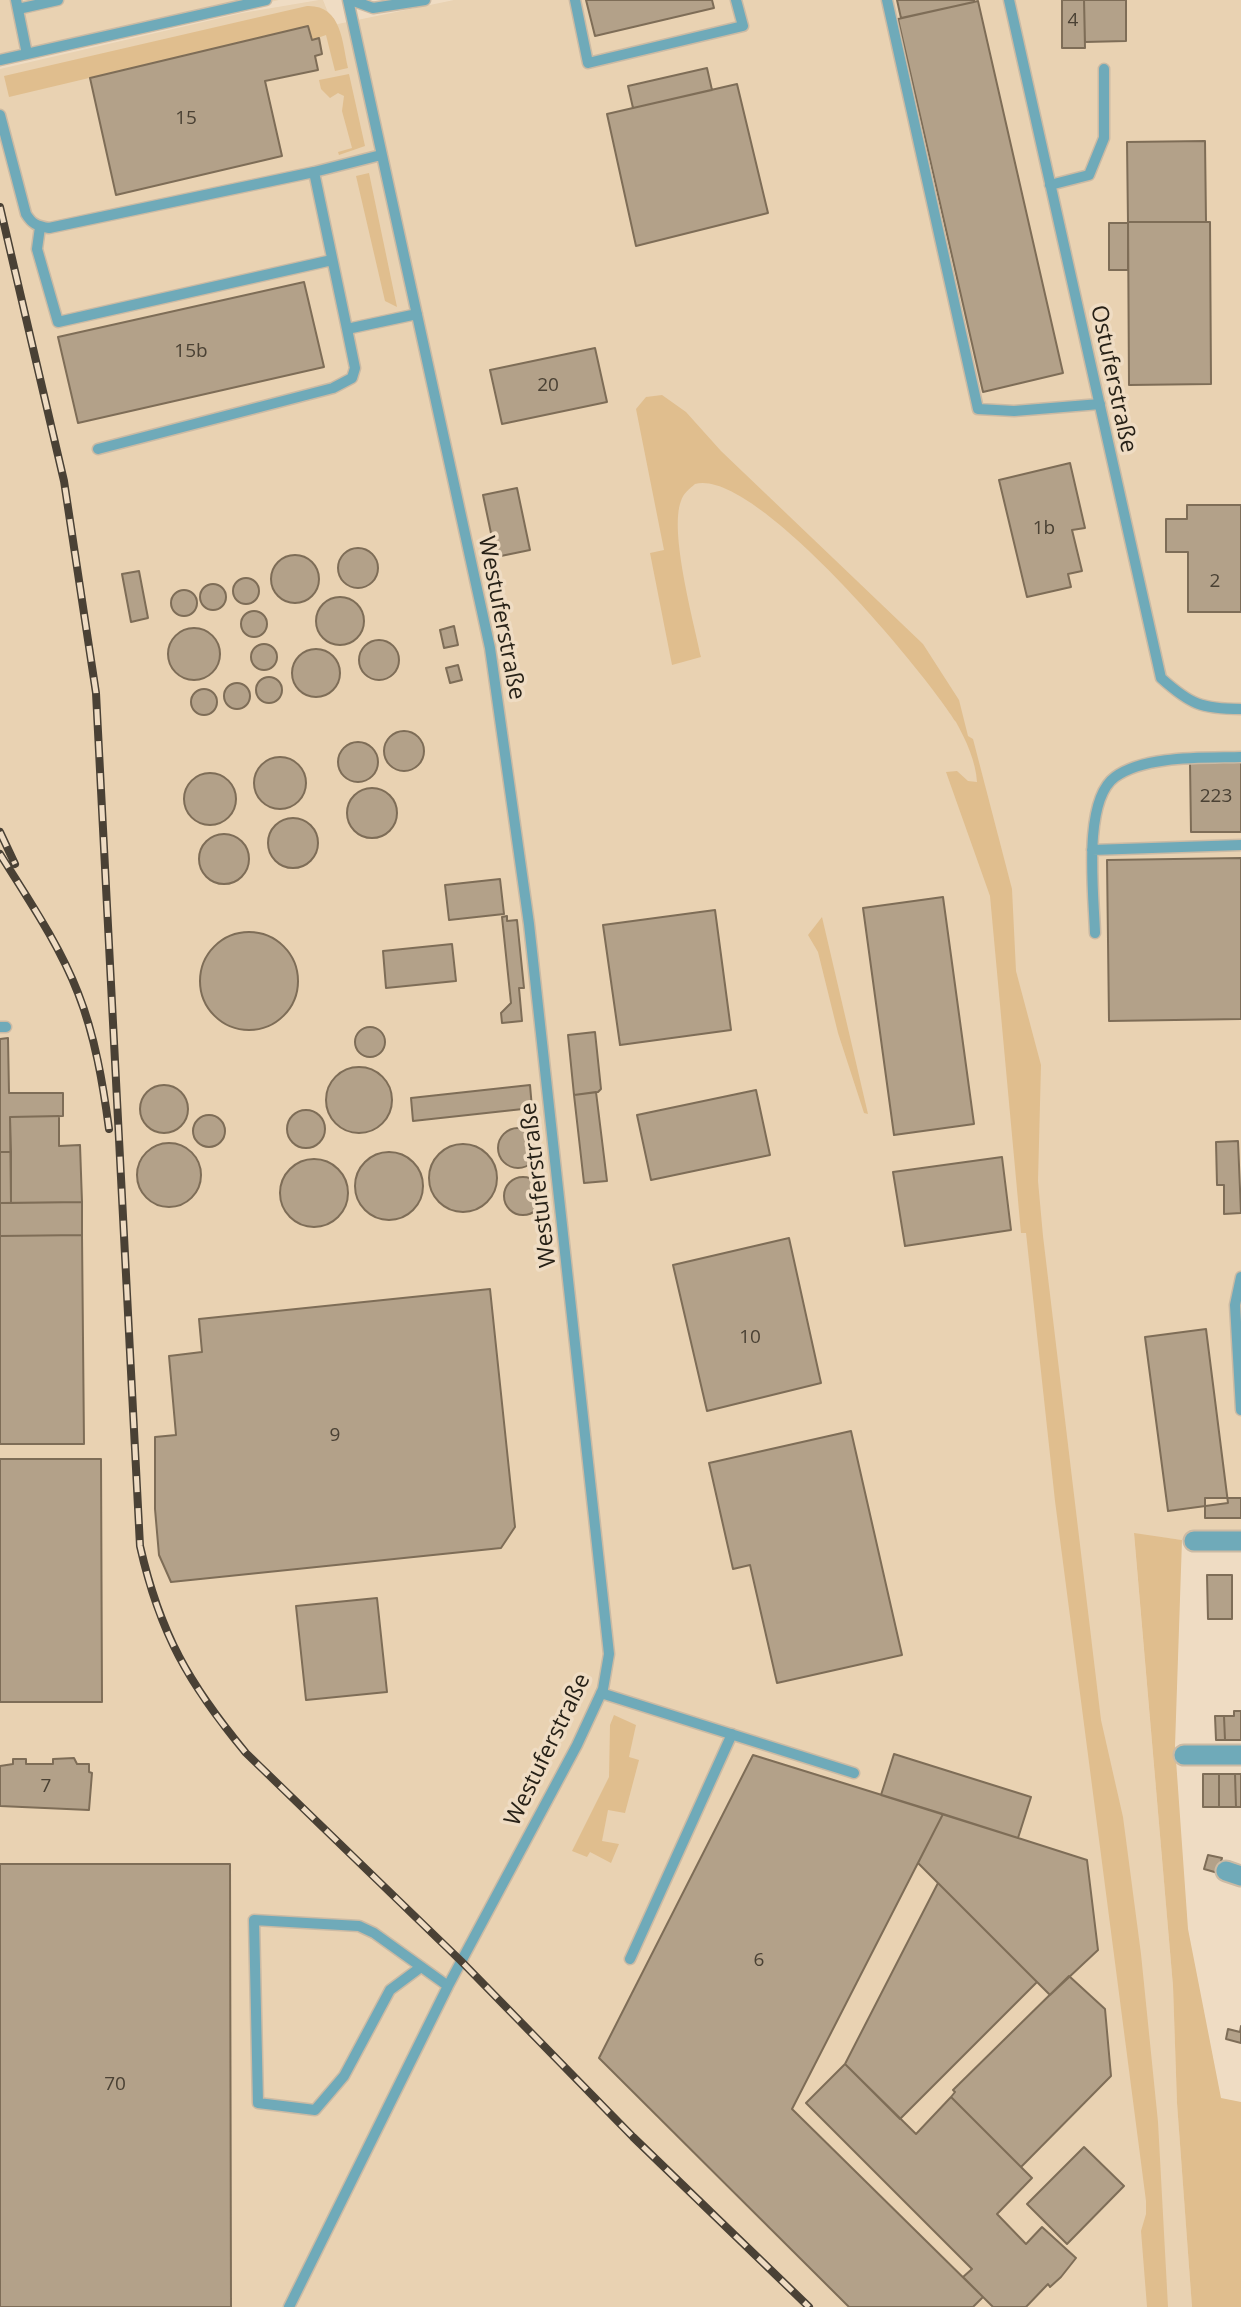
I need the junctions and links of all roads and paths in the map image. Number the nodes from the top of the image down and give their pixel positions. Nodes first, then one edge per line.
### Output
1 (58, 0) edge
2 (266, 0) edge
3 (350, 0) edge
4 (425, 0) edge
5 (575, 0) edge
6 (736, 0) edge
7 (887, 0) edge
8 (1009, 0) edge
9 (17, 4) edge
10 (27, 54) junction
11 (0, 60) edge
12 (1104, 69) dead end
13 (0, 115) edge
14 (381, 155) junction
15 (314, 172) junction
16 (1050, 185) junction
17 (40, 227) junction
18 (331, 260) junction
19 (417, 314) junction
20 (346, 329) junction
21 (1100, 404) junction
22 (98, 449) dead end
23 (1241, 709) edge
24 (1241, 757) edge
25 (1241, 845) edge
26 (1092, 850) junction
27 (1095, 933) dead end
28 (1241, 1277) edge
29 (1241, 1410) edge
30 (1194, 1541) dead end
31 (1241, 1541) edge
32 (601, 1693) junction
33 (732, 1734) junction
34 (1184, 1755) dead end
35 (1241, 1755) edge
36 (853, 1773) dead end
37 (630, 1959) dead end
38 (421, 1967) junction
39 (447, 1986) junction
40 (289, 2307) edge

1 - 9 lane
2 - 10 lane
3 - 4 lane
3 - 14 lane, Westuferstraße
5 - 6 lane
7 - 21 lane
8 - 16 lane, Ostuferstraße
9 - 10 lane
10 - 11 lane
12 - 16 lane
13 - 17 lane
14 - 15 lane
14 - 19 lane, Westuferstraße
15 - 17 lane
15 - 18 lane
16 - 21 lane, Ostuferstraße
17 - 18 lane
18 - 20 lane
19 - 20 lane
19 - 32 lane, Westuferstraße
20 - 22 lane
21 - 23 lane, Ostuferstraße
24 - 26 lane
25 - 26 lane
26 - 27 lane
28 - 29 lane
30 - 31 street
32 - 33 lane
32 - 39 lane, Westuferstraße
33 - 36 lane
33 - 37 lane
34 - 35 street
38 - 38 lane
38 - 39 lane
39 - 40 lane, Westuferstraße

